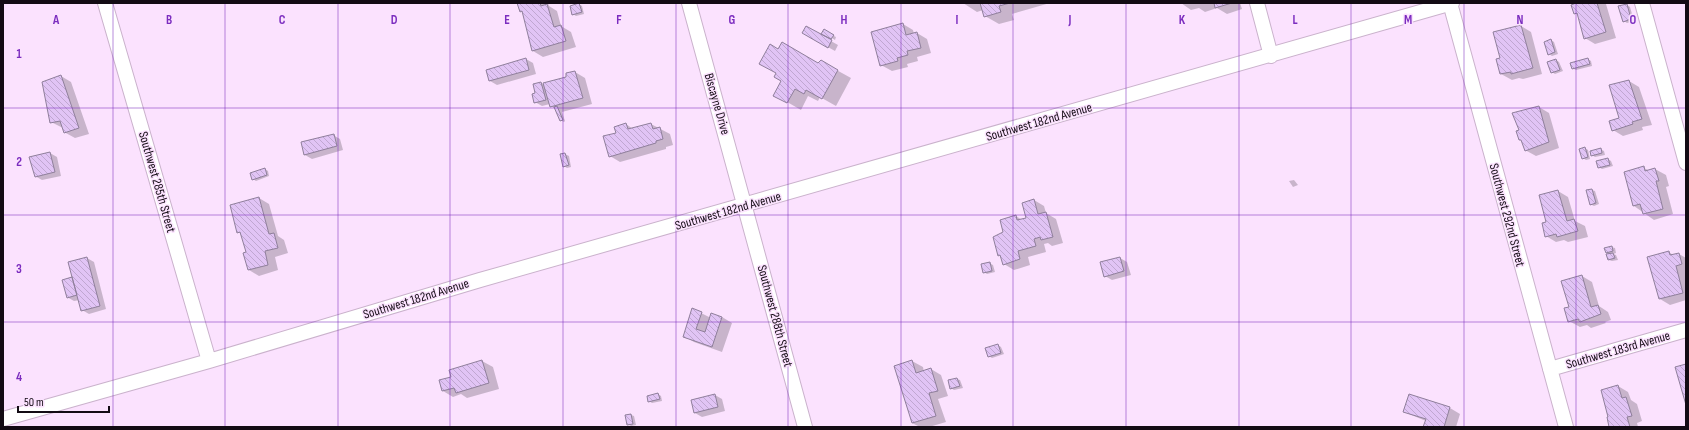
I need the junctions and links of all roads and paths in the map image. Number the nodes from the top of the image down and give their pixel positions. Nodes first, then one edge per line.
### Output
1 (105, 3) edge
2 (689, 3) edge
3 (1257, 3) edge
4 (1450, 3) edge
5 (1642, 3) edge
6 (1271, 56) junction
7 (1686, 163) edge
8 (745, 206) junction
9 (1686, 330) edge
10 (209, 361) junction
11 (1550, 369) junction
12 (3, 419) edge
13 (805, 427) edge
14 (1566, 427) edge

1 - 10 street, Southwest 285th Street
2 - 8 street, Biscayne Drive
3 - 6 street
4 - 6 street, Southwest 182nd Avenue
4 - 11 street, Southwest 292nd Street
5 - 7 street
6 - 8 street, Southwest 182nd Avenue
8 - 10 street, Southwest 182nd Avenue
8 - 13 street, Southwest 288th Street
9 - 11 street, Southwest 183rd Avenue
10 - 12 street, Southwest 182nd Avenue
11 - 14 street, Southwest 292nd Street

